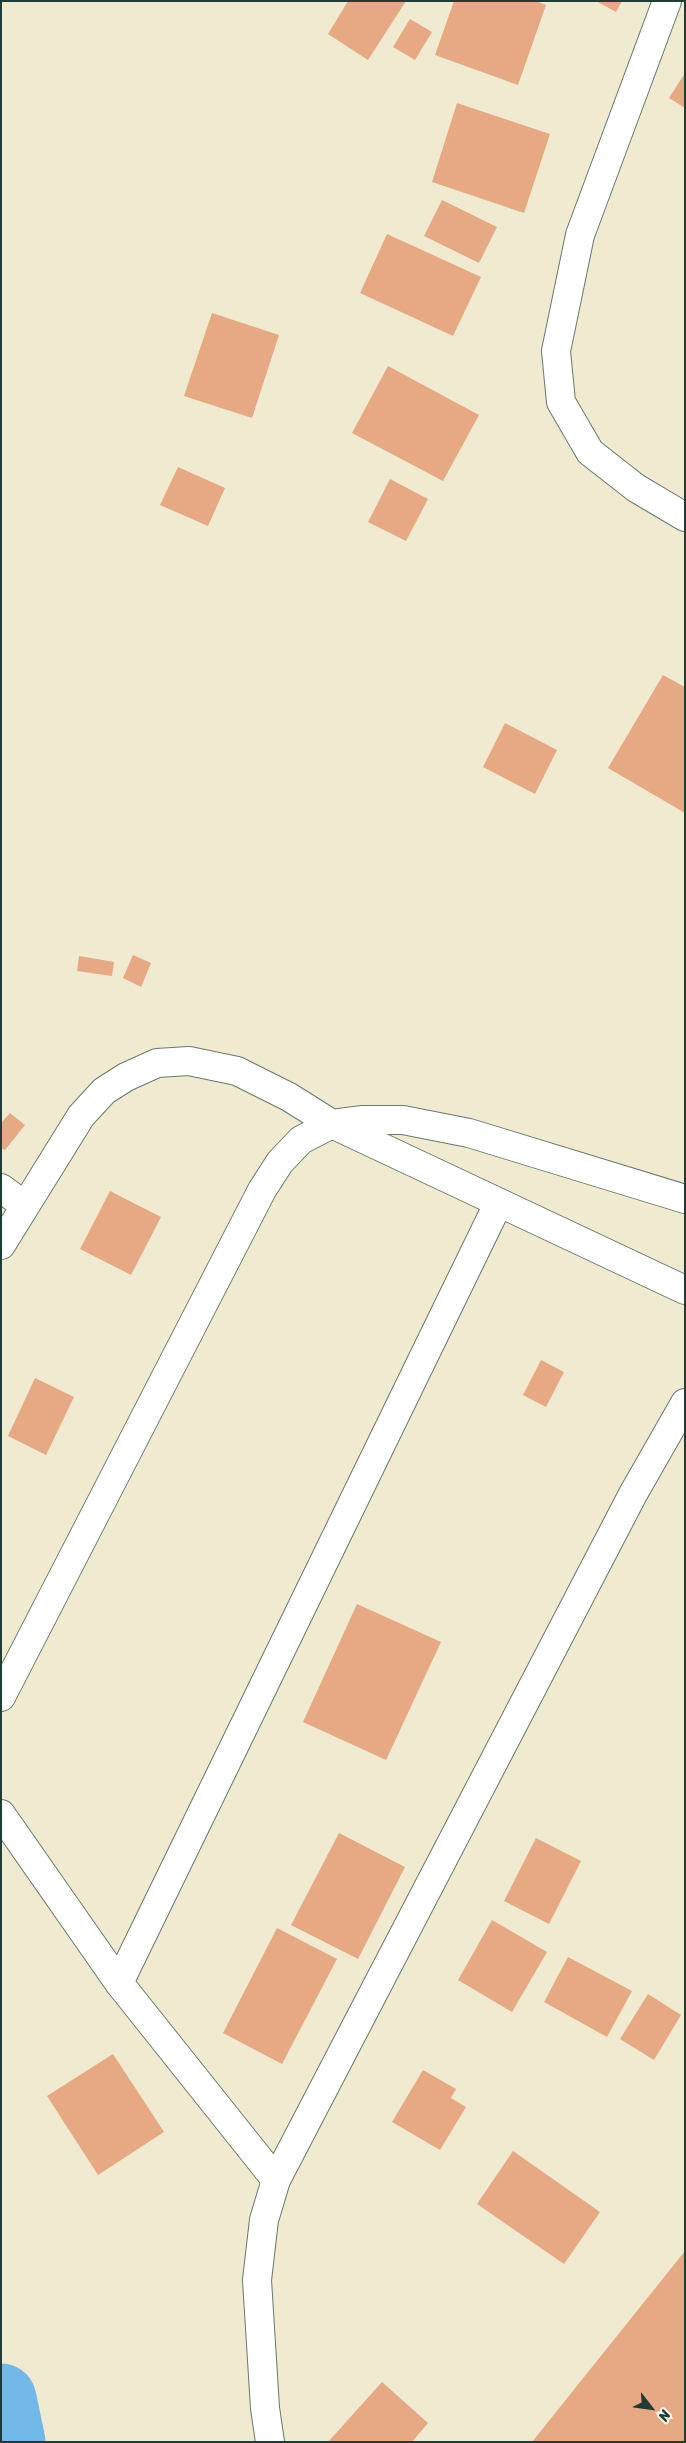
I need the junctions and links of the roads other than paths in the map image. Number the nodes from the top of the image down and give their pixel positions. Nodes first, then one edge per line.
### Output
1 (667, 1) edge
2 (685, 517) edge
3 (332, 1124) junction
4 (1, 1188) edge
5 (685, 1199) edge
6 (498, 1204) junction
7 (24, 1205) junction
8 (1, 1245) edge
9 (685, 1290) edge
10 (685, 1403) edge
11 (1, 1697) edge
12 (1, 1814) edge
13 (119, 1983) junction
14 (276, 2180) junction
15 (270, 2442) edge

1 - 2 street
3 - 5 street
3 - 6 street
3 - 7 street
3 - 11 street
4 - 7 street
6 - 9 street
6 - 13 street
7 - 8 street
10 - 14 street
12 - 13 street
13 - 14 street
14 - 15 street

